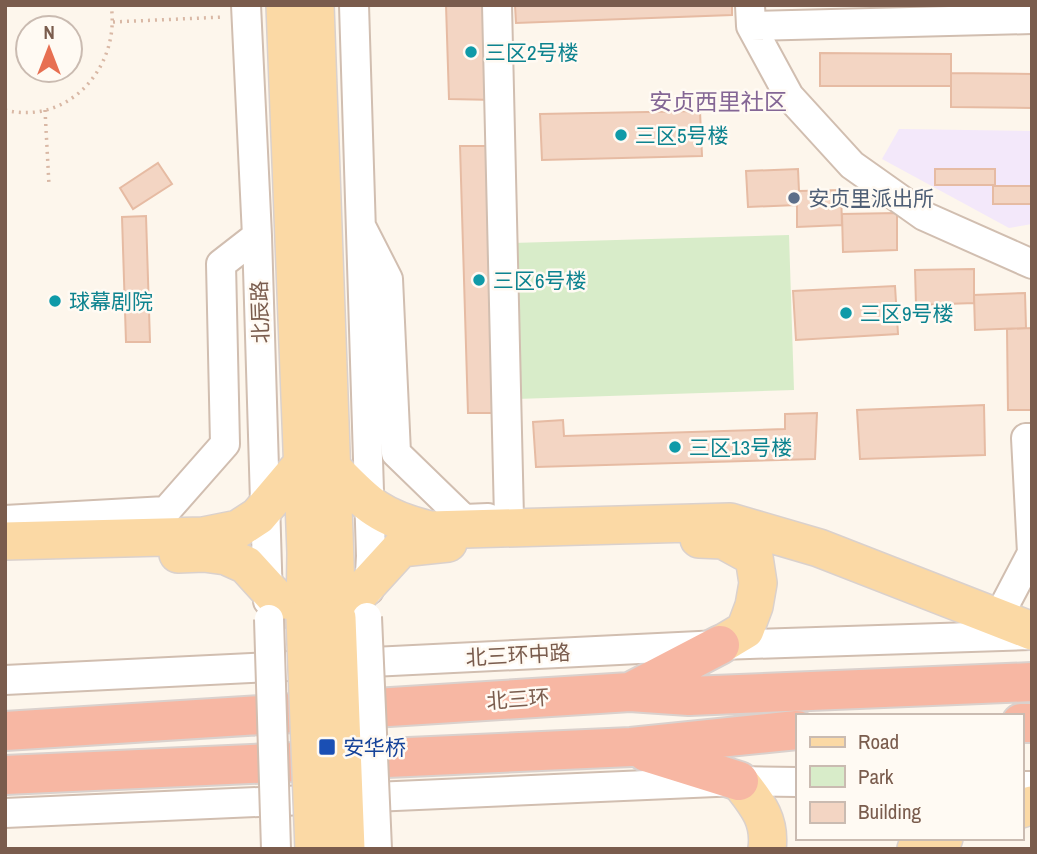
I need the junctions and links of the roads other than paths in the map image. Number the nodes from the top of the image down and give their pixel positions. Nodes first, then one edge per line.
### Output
1 (285, 5) edge
2 (315, 5) edge
3 (354, 5) edge
4 (497, 5) edge
5 (247, 11) edge
6 (751, 16) edge
7 (1032, 19) edge
8 (361, 226) junction
9 (257, 236) junction
10 (1032, 264) edge
11 (1032, 438) edge
12 (317, 465) junction
13 (369, 506) junction
14 (266, 508) junction
15 (509, 518) junction
16 (5, 520) edge
17 (5, 541) edge
18 (819, 548) junction
19 (5, 562) edge
20 (369, 581) junction
21 (269, 604) junction
22 (336, 618) junction
23 (1013, 630) edge
24 (720, 645) junction
25 (5, 680) edge
26 (1032, 682) edge
27 (630, 692) junction
28 (796, 730) edge
29 (5, 731) edge
30 (631, 747) junction
31 (5, 775) edge
32 (738, 781) junction
33 (796, 782) edge
34 (5, 813) edge
35 (939, 840) edge
36 (276, 849) edge
37 (314, 849) edge
38 (346, 849) edge
39 (377, 849) edge
40 (767, 849) edge
41 (916, 849) edge

1 - 12 main road, 北辰路
2 - 12 main road, 北辰路
3 - 8 street
4 - 15 street
5 - 9 street, 北辰路
6 - 7 street
6 - 10 street
8 - 13 street
8 - 15 street
9 - 14 street, 北辰路
9 - 16 street
11 - 23 street
12 - 13 main road
12 - 14 main road
12 - 22 main road, 北辰路
13 - 18 main road
13 - 20 street
14 - 17 main road
14 - 21 street, 北辰路
15 - 18 street
18 - 23 main road
19 - 21 main road
20 - 22 main road
20 - 24 main road
21 - 22 main road
21 - 36 street, bridge
22 - 37 main road, bridge
22 - 38 main road, bridge
22 - 39 street, bridge
23 - 24 street, 北三环中路
24 - 25 street, 北三环中路
24 - 27 highway
26 - 27 highway, 北三环
27 - 29 highway, 北三环
28 - 30 highway
30 - 31 highway
30 - 32 highway
32 - 33 street
32 - 34 street
32 - 40 main road
35 - 41 main road

